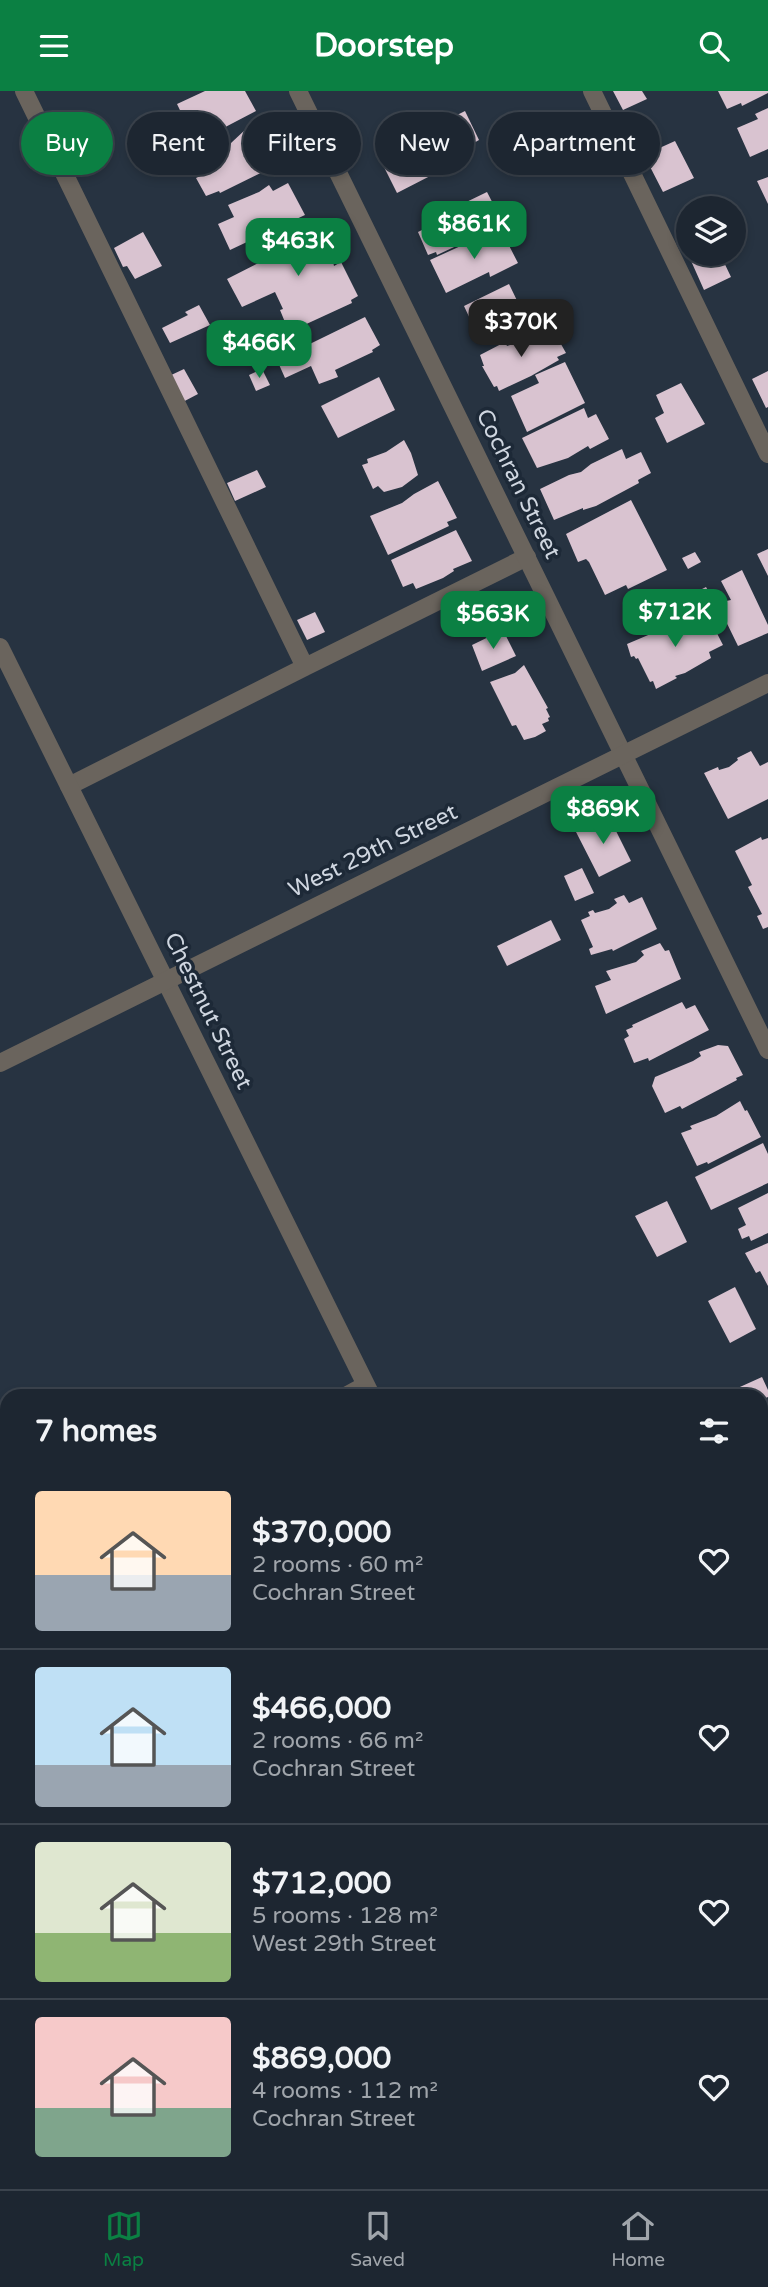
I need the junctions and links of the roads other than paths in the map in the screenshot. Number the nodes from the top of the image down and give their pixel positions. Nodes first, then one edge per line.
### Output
1 (24, 91) edge
2 (298, 91) edge
3 (592, 91) edge
4 (768, 454) edge
5 (527, 557) junction
6 (0, 647) edge
7 (305, 667) junction
8 (768, 683) edge
9 (623, 754) junction
10 (69, 786) junction
11 (166, 980) junction
12 (768, 1050) edge
13 (0, 1063) edge
14 (368, 1389) edge

1 - 7 street
2 - 5 street, Cochran Street
3 - 4 street
5 - 7 street
5 - 9 street, Cochran Street
6 - 10 street, Chestnut Street
7 - 10 street
8 - 9 street, West 29th Street
9 - 11 street, West 29th Street
9 - 12 street, Cochran Street
10 - 11 street, Chestnut Street
11 - 13 street, West 29th Street
11 - 14 street, Chestnut Street

